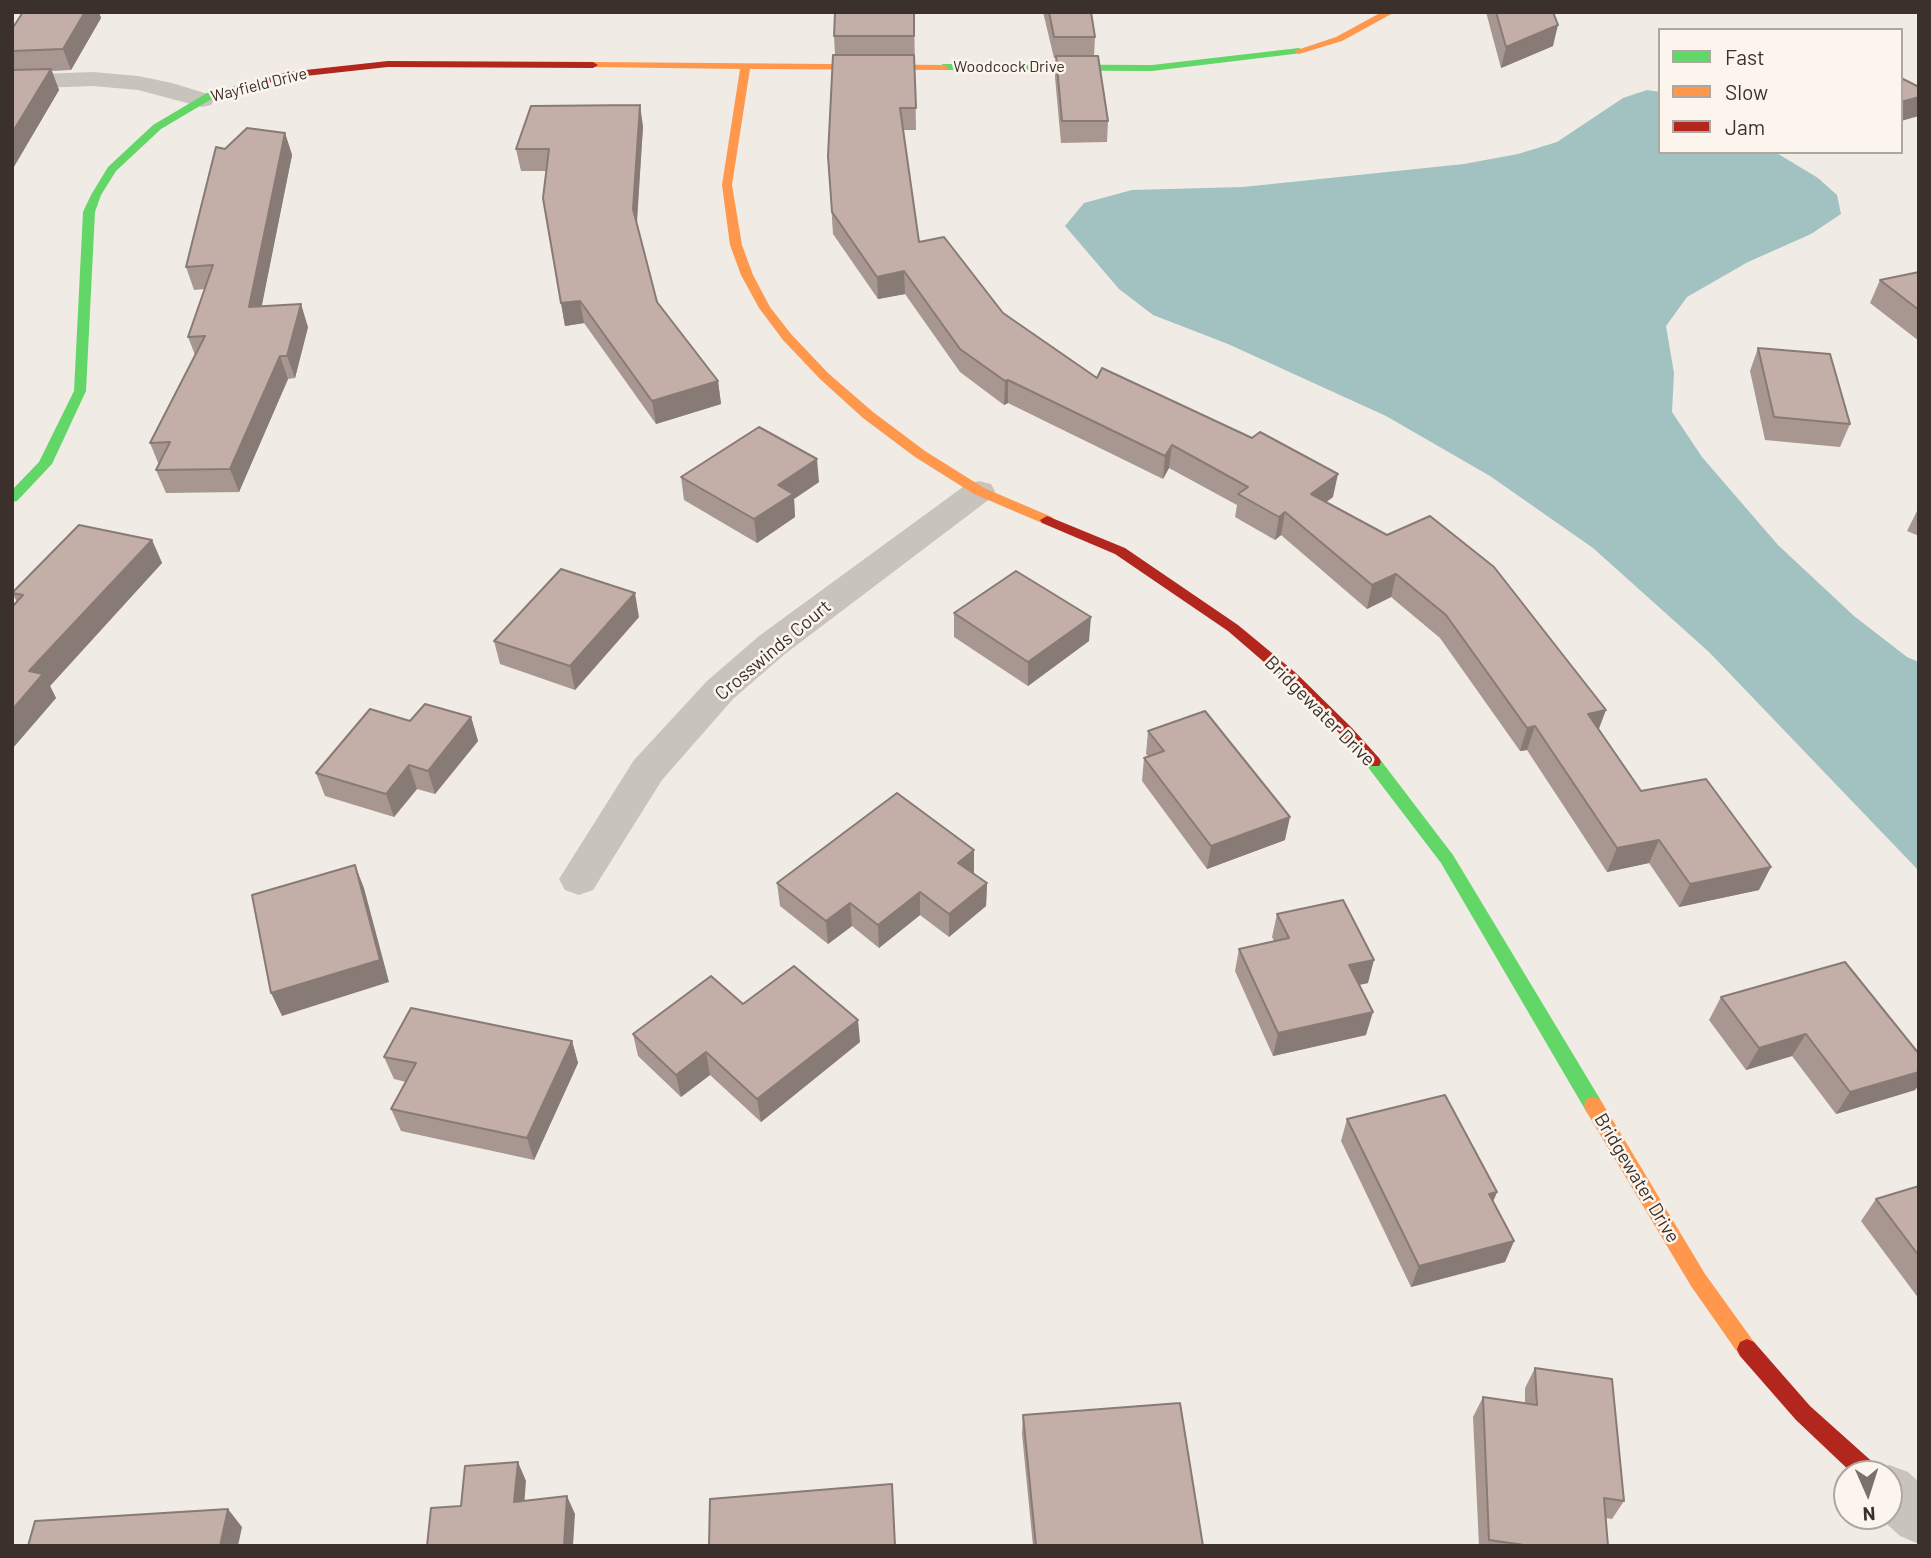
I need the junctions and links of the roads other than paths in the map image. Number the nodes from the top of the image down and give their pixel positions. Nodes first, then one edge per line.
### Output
1 (1390, 12) edge
2 (745, 65) junction
3 (12, 82) edge
4 (202, 100) junction
5 (979, 491) junction
6 (12, 499) edge
7 (579, 879) dead end
8 (1854, 1460) edge
9 (1903, 1504) edge
10 (1919, 1517) edge

1 - 2 street, Woodcock Drive
2 - 4 street, Wayfield Drive
2 - 5 street, Bridgewater Drive
3 - 4 street
4 - 6 street, Wayfield Drive
5 - 7 street, Crosswinds Court
5 - 8 street, Bridgewater Drive
9 - 10 street

